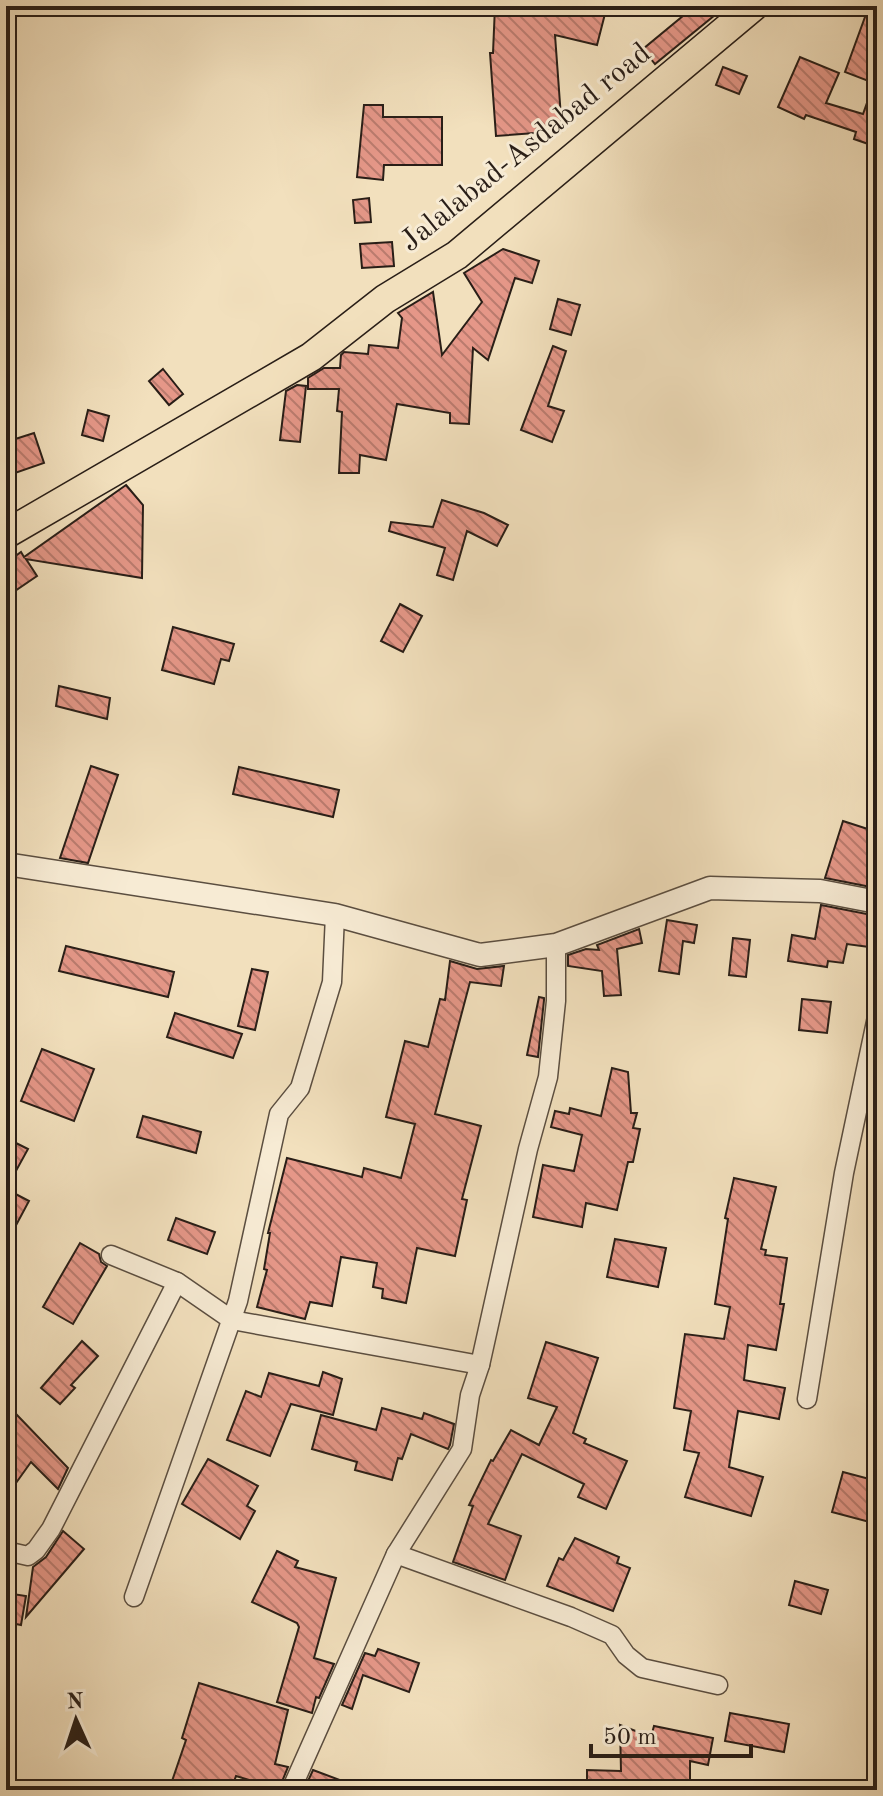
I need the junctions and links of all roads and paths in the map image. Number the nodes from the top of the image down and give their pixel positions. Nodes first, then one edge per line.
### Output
1 (754, 6) edge
2 (6, 534) edge
3 (6, 864) edge
4 (877, 902) edge
5 (335, 915) junction
6 (556, 945) junction
7 (877, 1017) edge
8 (111, 1255) dead end
9 (177, 1282) junction
10 (232, 1320) junction
11 (480, 1365) junction
12 (807, 1399) dead end
13 (6, 1551) edge
14 (396, 1554) junction
15 (134, 1597) dead end
16 (718, 1685) dead end
17 (291, 1790) edge

1 - 2 main road, Jalalabad-Asdabad road
3 - 5 street
4 - 6 street
5 - 6 street
5 - 10 street
6 - 11 street
7 - 12 street
8 - 9 street
9 - 10 street
9 - 13 street
10 - 11 street
10 - 15 street
11 - 14 street
14 - 16 street
14 - 17 street

